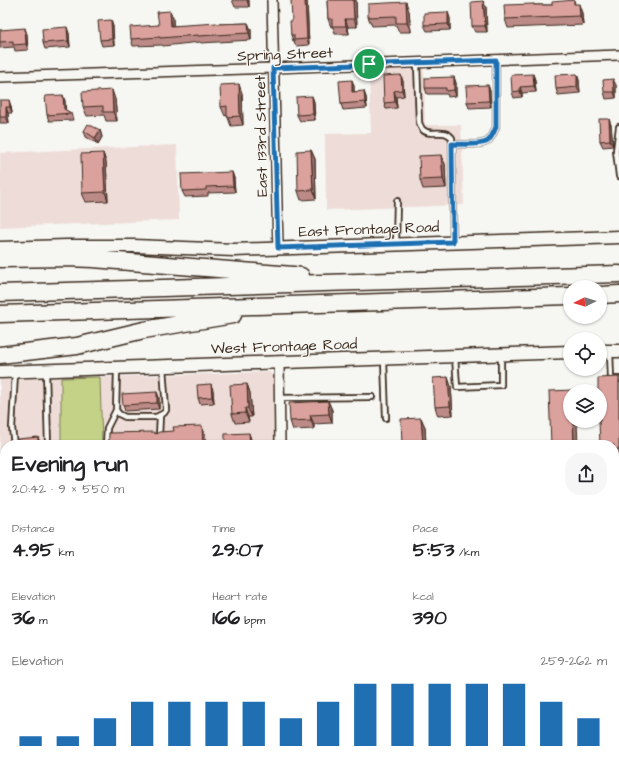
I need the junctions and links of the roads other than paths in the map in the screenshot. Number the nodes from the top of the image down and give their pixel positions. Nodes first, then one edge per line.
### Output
1 (272, 0) edge
2 (619, 55) edge
3 (496, 60) junction
4 (417, 63) junction
5 (273, 68) junction
6 (0, 77) edge
7 (619, 127) edge
8 (452, 144) junction
9 (619, 176) edge
10 (397, 201) dead end
11 (619, 237) edge
12 (453, 242) junction
13 (396, 244) junction
14 (0, 248) edge
15 (278, 248) junction
16 (0, 259) edge
17 (619, 274) edge
18 (328, 283) junction
19 (0, 293) edge
20 (619, 294) edge
21 (607, 295) edge
22 (563, 296) edge
23 (297, 305) junction
24 (0, 314) edge
25 (610, 351) edge
26 (563, 352) edge
27 (500, 354) junction
28 (0, 355) edge
29 (455, 356) junction
30 (384, 358) junction
31 (279, 362) junction
32 (163, 366) junction
33 (117, 368) junction
34 (46, 370) junction
35 (15, 371) junction
36 (0, 372) edge
37 (619, 379) edge
38 (372, 397) dead end
39 (279, 398) junction
40 (116, 410) junction
41 (160, 416) junction
42 (386, 418) dead end
43 (13, 440) edge
44 (48, 440) edge
45 (106, 440) edge
46 (159, 440) edge
47 (280, 440) edge

1 - 5 street, East 133rd Street
2 - 3 street, Spring Street
3 - 4 street, Spring Street
3 - 8 lane
4 - 5 street, Spring Street
4 - 8 lane
5 - 6 street, Spring Street
5 - 15 street, East 133rd Street
7 - 9 lane
8 - 12 lane
10 - 13 lane
11 - 12 street, East Frontage Road
12 - 13 street, East Frontage Road
13 - 15 street, East Frontage Road
14 - 15 street, East Frontage Road
16 - 18 highway
17 - 18 highway
18 - 19 highway
20 - 21 highway
22 - 23 highway
23 - 24 highway
23 - 28 highway
25 - 37 lane
26 - 27 street, West Frontage Road
27 - 29 street, West Frontage Road
27 - 29 lane
29 - 30 street, West Frontage Road
30 - 31 street, West Frontage Road
30 - 42 lane
31 - 32 street, West Frontage Road
31 - 39 street
32 - 33 street, West Frontage Road
32 - 41 lane
33 - 34 street, West Frontage Road
33 - 40 lane
34 - 35 street, West Frontage Road
34 - 44 lane
35 - 36 street, West Frontage Road
35 - 43 lane
38 - 39 lane
39 - 47 street
40 - 41 lane
40 - 45 lane
41 - 46 lane

